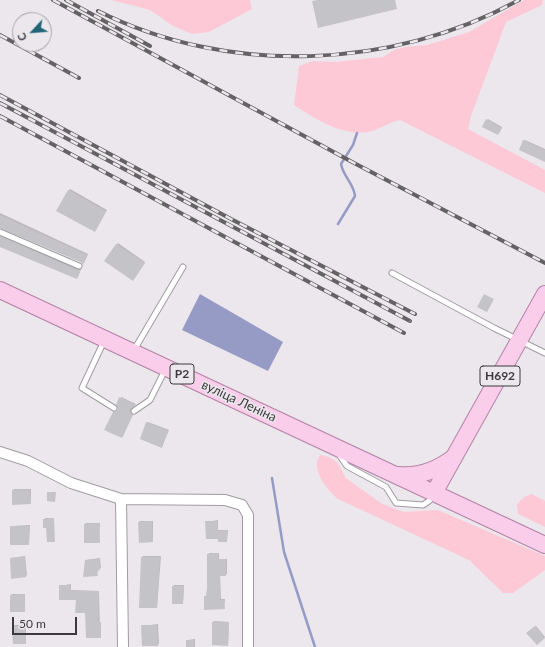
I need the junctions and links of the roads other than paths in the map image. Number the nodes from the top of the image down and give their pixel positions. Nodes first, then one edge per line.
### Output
1 (0, 232) edge
2 (79, 266) dead end
3 (183, 267) dead end
4 (392, 273) dead end
5 (0, 290) edge
6 (545, 294) edge
7 (105, 338) junction
8 (520, 340) junction
9 (133, 351) junction
10 (545, 353) edge
11 (167, 367) junction
12 (114, 408) dead end
13 (134, 411) dead end
14 (333, 446) junction
15 (0, 452) edge
16 (454, 457) junction
17 (396, 475) junction
18 (434, 493) junction
19 (121, 499) junction
20 (545, 545) edge
21 (123, 647) edge
22 (248, 647) edge

1 - 2 lane
3 - 9 lane
4 - 8 lane
5 - 7 main road, вуліца Леніна / Р2
6 - 8 main road, Н692
7 - 9 main road, вуліца Леніна / Р2
7 - 12 lane
8 - 10 lane
8 - 16 main road, Н692
9 - 11 main road, вуліца Леніна / Р2
11 - 13 lane
11 - 14 main road, вуліца Леніна / Р2
14 - 17 main road, вуліца Леніна / Р2
14 - 18 lane
15 - 19 street
16 - 17 main road
16 - 18 main road, Н692
17 - 18 main road, вуліца Леніна / Р2
18 - 20 main road, Р2
19 - 21 street
19 - 22 street

